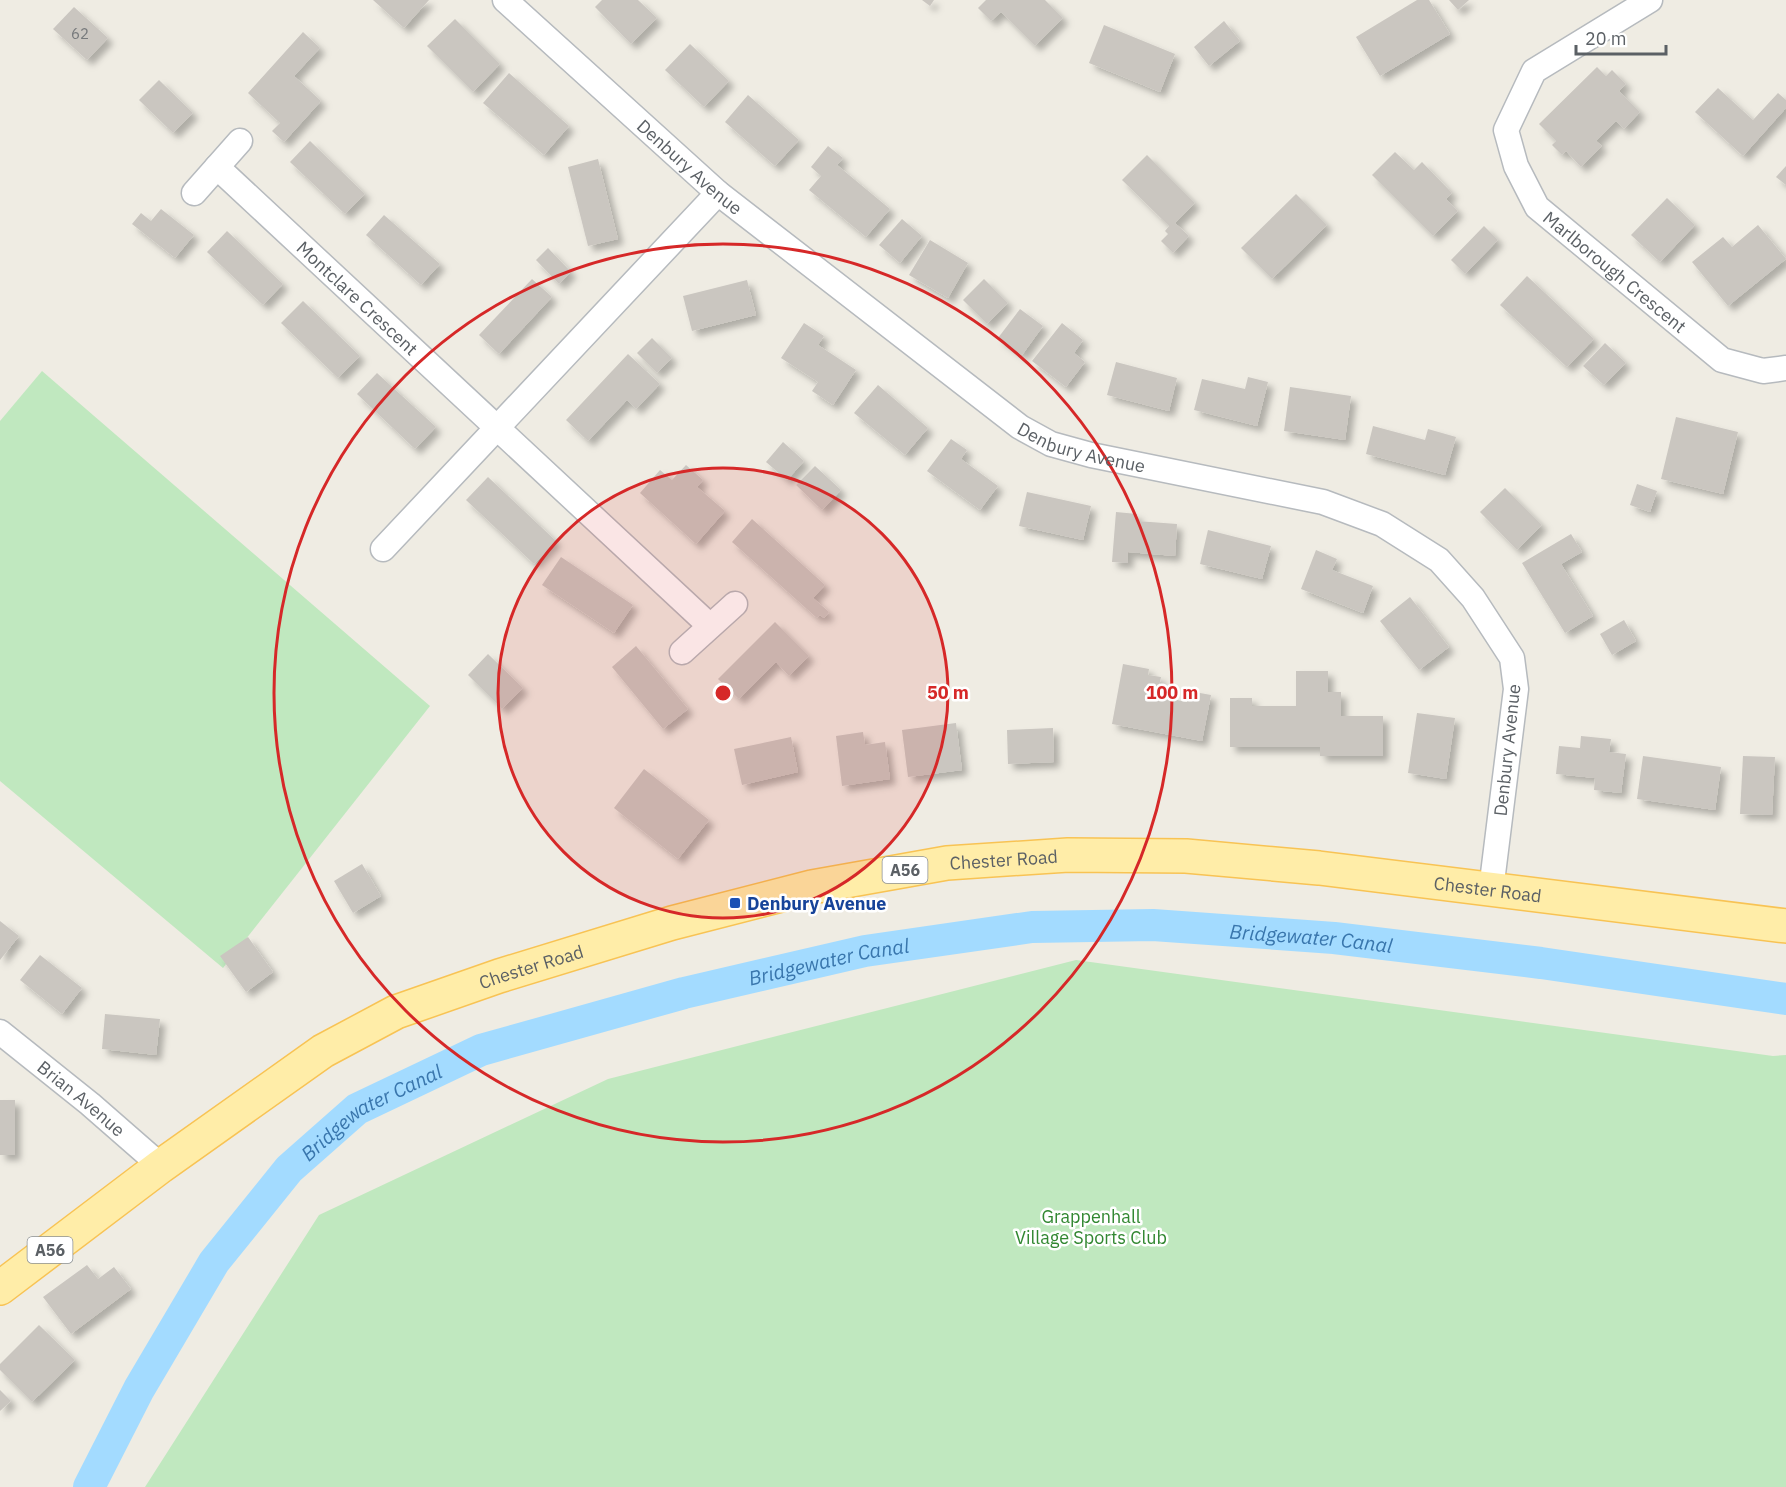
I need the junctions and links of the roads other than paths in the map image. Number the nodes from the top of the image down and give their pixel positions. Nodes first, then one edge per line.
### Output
1 (505, 0) edge
2 (1650, 0) edge
3 (240, 141) dead end
4 (217, 167) junction
5 (194, 193) dead end
6 (718, 193) junction
7 (1786, 368) edge
8 (498, 428) junction
9 (383, 549) dead end
10 (735, 604) dead end
11 (710, 626) junction
12 (682, 652) dead end
13 (1491, 890) junction
14 (1786, 926) edge
15 (0, 1032) edge
16 (161, 1166) junction
17 (0, 1288) edge

1 - 6 street, Denbury Avenue
2 - 7 street, Marlborough Crescent
3 - 4 street
4 - 5 street
4 - 8 street, Montclare Crescent
6 - 8 street
6 - 13 street, Denbury Avenue
8 - 9 street
8 - 11 street, Montclare Crescent
10 - 11 street
11 - 12 street
13 - 14 main road, Chester Road / A56
13 - 16 main road, Chester Road / A56
15 - 16 street, Brian Avenue
16 - 17 main road, Chester Road / A56

